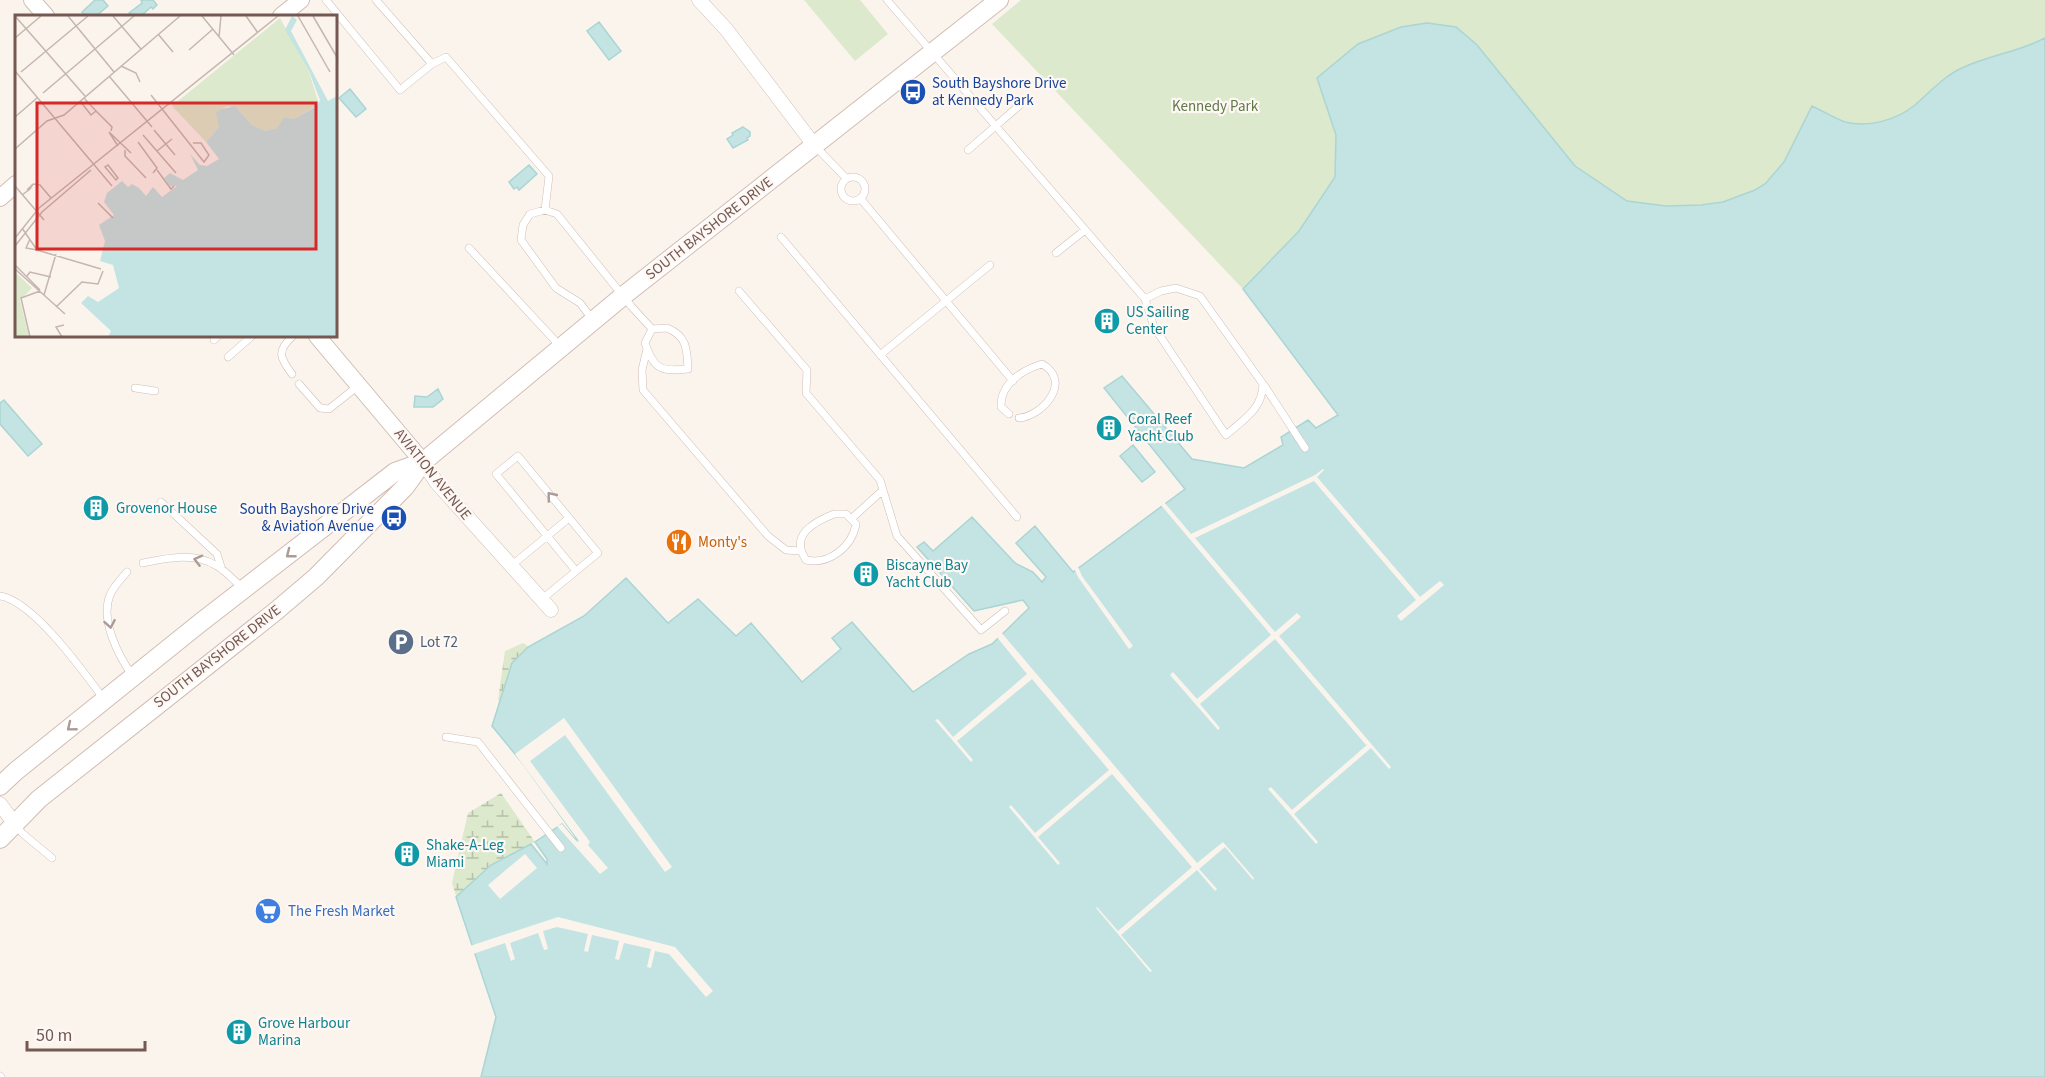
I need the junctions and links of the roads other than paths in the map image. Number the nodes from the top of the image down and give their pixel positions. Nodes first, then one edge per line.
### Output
1 (32, 0) edge
2 (301, 0) edge
3 (326, 0) edge
4 (376, 0) edge
5 (699, 0) edge
6 (887, 0) edge
7 (999, 0) edge
8 (45, 15) edge
9 (282, 15) edge
10 (932, 52) junction
11 (432, 64) junction
12 (1021, 104) dead end
13 (995, 127) junction
14 (814, 145) junction
15 (968, 150) dead end
16 (846, 178) junction
17 (15, 185) edge
18 (0, 198) edge
19 (860, 198) junction
20 (545, 210) junction
21 (1085, 230) junction
22 (781, 237) dead end
23 (469, 248) dead end
24 (1056, 253) dead end
25 (990, 265) dead end
26 (739, 291) dead end
27 (623, 296) junction
28 (1145, 299) junction
29 (946, 302) junction
30 (594, 321) junction
31 (652, 329) junction
32 (250, 338) edge
33 (291, 338) edge
34 (319, 338) edge
35 (561, 348) junction
36 (647, 350) junction
37 (880, 355) junction
38 (228, 357) dead end
39 (292, 374) dead end
40 (1013, 381) junction
41 (299, 384) dead end
42 (1263, 384) junction
43 (359, 385) junction
44 (135, 388) dead end
45 (155, 391) dead end
46 (1009, 414) dead end
47 (1019, 418) dead end
48 (1305, 448) dead end
49 (423, 462) junction
50 (884, 490) junction
51 (161, 502) dead end
52 (1017, 517) dead end
53 (569, 518) junction
54 (851, 519) junction
55 (548, 536) junction
56 (800, 551) junction
57 (143, 563) dead end
58 (511, 566) junction
59 (222, 570) junction
60 (576, 570) junction
61 (127, 572) dead end
62 (245, 590) junction
63 (0, 596) edge
64 (546, 605) joint
65 (1005, 611) dead end
66 (134, 677) junction
67 (104, 700) junction
68 (446, 737) dead end
69 (0, 786) edge
70 (0, 804) edge
71 (14, 823) junction
72 (0, 839) edge
73 (561, 848) dead end
74 (52, 858) dead end

1 - 8 street
2 - 9 street
3 - 11 lane
4 - 11 lane
5 - 14 street
6 - 10 lane
7 - 10 main road, SOUTH BAYSHORE DRIVE
10 - 13 lane
10 - 14 main road, SOUTH BAYSHORE DRIVE
11 - 20 lane
12 - 13 lane
13 - 15 lane
13 - 21 lane
14 - 16 lane
14 - 27 main road, SOUTH BAYSHORE DRIVE
16 - 19 lane
16 - 19 lane
17 - 18 street
19 - 29 lane
20 - 27 lane
20 - 30 lane
21 - 24 lane
21 - 28 lane
22 - 37 lane
23 - 35 lane
25 - 29 lane
26 - 50 lane
27 - 30 main road, SOUTH BAYSHORE DRIVE
27 - 31 lane
28 - 42 lane
28 - 42 lane
29 - 37 lane
29 - 40 lane
30 - 35 main road, SOUTH BAYSHORE DRIVE
31 - 36 lane
31 - 36 lane
32 - 38 lane
33 - 39 lane
34 - 43 street, AVIATION AVENUE
35 - 49 main road, SOUTH BAYSHORE DRIVE
36 - 56 lane
37 - 52 lane
40 - 46 lane
40 - 47 lane
41 - 43 lane
42 - 48 lane
43 - 49 street, AVIATION AVENUE
44 - 45 lane
49 - 58 street, AVIATION AVENUE
49 -> 62 main road, SOUTH BAYSHORE DRIVE
49 - 71 main road, SOUTH BAYSHORE DRIVE
50 - 54 lane
50 - 65 lane
51 - 59 lane
53 - 55 lane
53 -> 55 lane
53 - 60 lane
54 - 56 lane
54 - 56 lane
55 - 58 lane
55 - 60 lane
59 -> 57 lane
58 - 64 street, AVIATION AVENUE
59 - 62 lane
60 - 64 lane
61 -> 66 lane
62 - 66 main road, SOUTH BAYSHORE DRIVE
63 - 67 lane
66 - 67 main road, SOUTH BAYSHORE DRIVE
67 -> 69 main road, SOUTH BAYSHORE DRIVE
68 - 73 lane
70 - 71 street
71 - 72 main road, SOUTH BAYSHORE DRIVE
71 - 74 lane

